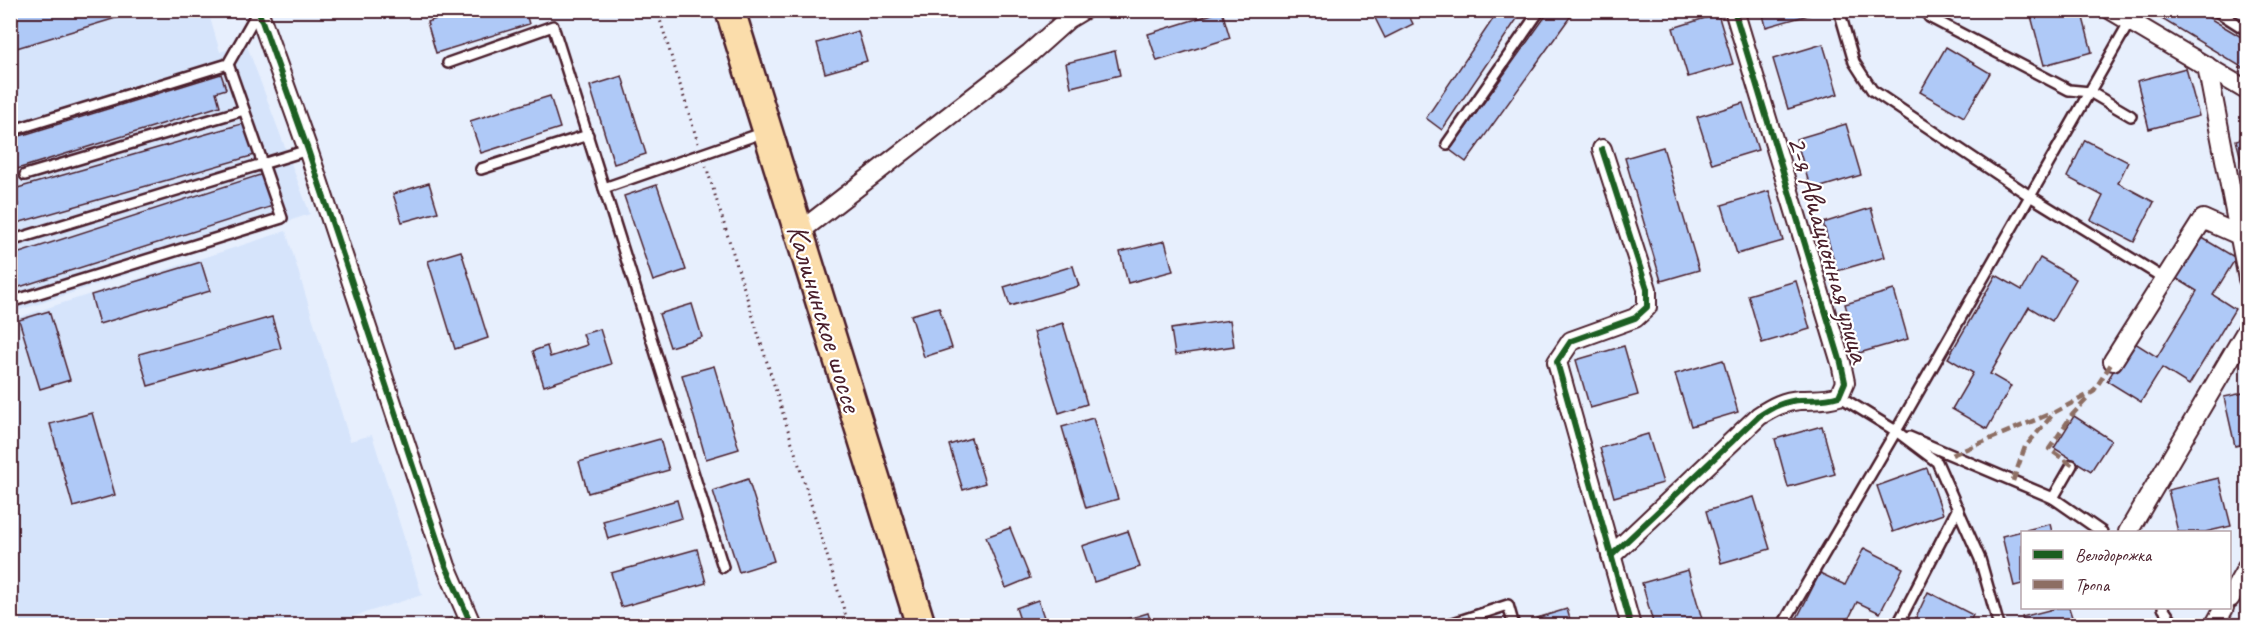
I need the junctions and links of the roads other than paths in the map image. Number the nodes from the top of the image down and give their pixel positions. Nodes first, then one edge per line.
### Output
1 (730, 10) edge
2 (1083, 10) edge
3 (1540, 10) edge
4 (1734, 10) edge
5 (1839, 10) edge
6 (2111, 10) edge
7 (2215, 10) edge
8 (258, 11) edge
9 (1929, 17) dead end
10 (2130, 21) junction
11 (2247, 31) edge
12 (448, 63) dead end
13 (228, 64) junction
14 (2207, 66) junction
15 (2247, 91) edge
16 (2090, 92) junction
17 (244, 110) junction
18 (2131, 116) dead end
19 (10, 130) edge
20 (767, 131) junction
21 (588, 135) junction
22 (1447, 144) dead end
23 (1602, 149) dead end
24 (308, 150) junction
25 (263, 164) junction
26 (481, 169) dead end
27 (25, 175) dead end
28 (604, 188) junction
29 (2030, 196) junction
30 (798, 233) junction
31 (2239, 235) junction
32 (10, 241) edge
33 (2165, 279) junction
34 (2247, 279) edge
35 (10, 302) edge
36 (2247, 328) edge
37 (2113, 360) dead end
38 (1839, 396) junction
39 (1896, 431) junction
40 (2072, 465) dead end
41 (2053, 498) junction
42 (1959, 508) junction
43 (2101, 531) edge
44 (2129, 531) edge
45 (1611, 556) junction
46 (2247, 566) edge
47 (723, 567) dead end
48 (2231, 594) edge
49 (2164, 609) edge
50 (2223, 609) edge
51 (472, 626) edge
52 (921, 626) edge
53 (1444, 626) edge
54 (1514, 626) edge
55 (1631, 626) edge
56 (1782, 626) edge
57 (1897, 626) edge
58 (1999, 626) edge
59 (2175, 626) edge
60 (2214, 626) edge

1 - 20 main road, Калининское шоссе
2 - 30 street
3 - 22 lane
4 - 38 street, 2-я Авиационная улица
5 - 29 lane
6 - 10 street
7 - 11 lane
8 - 13 lane
8 - 24 street
9 - 16 lane
10 - 14 street
10 - 16 lane
12 - 21 lane
13 - 17 lane
13 - 19 lane
14 - 15 street
14 - 31 street
16 - 18 lane
16 - 29 lane
17 - 25 lane
17 - 27 lane
20 - 28 lane
20 - 30 main road, Калининское шоссе
21 - 26 lane
21 - 28 lane
23 - 45 street
24 - 25 lane
24 - 51 street
25 - 32 lane
25 - 35 lane
28 - 47 lane
29 - 33 lane
29 - 39 lane
30 - 52 main road, Калининское шоссе
31 - 33 street
31 - 34 street
33 - 37 street
36 - 44 street
38 - 39 lane
38 - 45 street, 2-я Авиационная улица
39 - 41 lane
39 - 42 lane
39 - 56 lane
40 - 41 lane
41 - 43 lane
42 - 57 lane
42 - 58 lane
45 - 55 street
46 - 48 street
49 - 59 lane
50 - 60 street
53 - 54 lane

